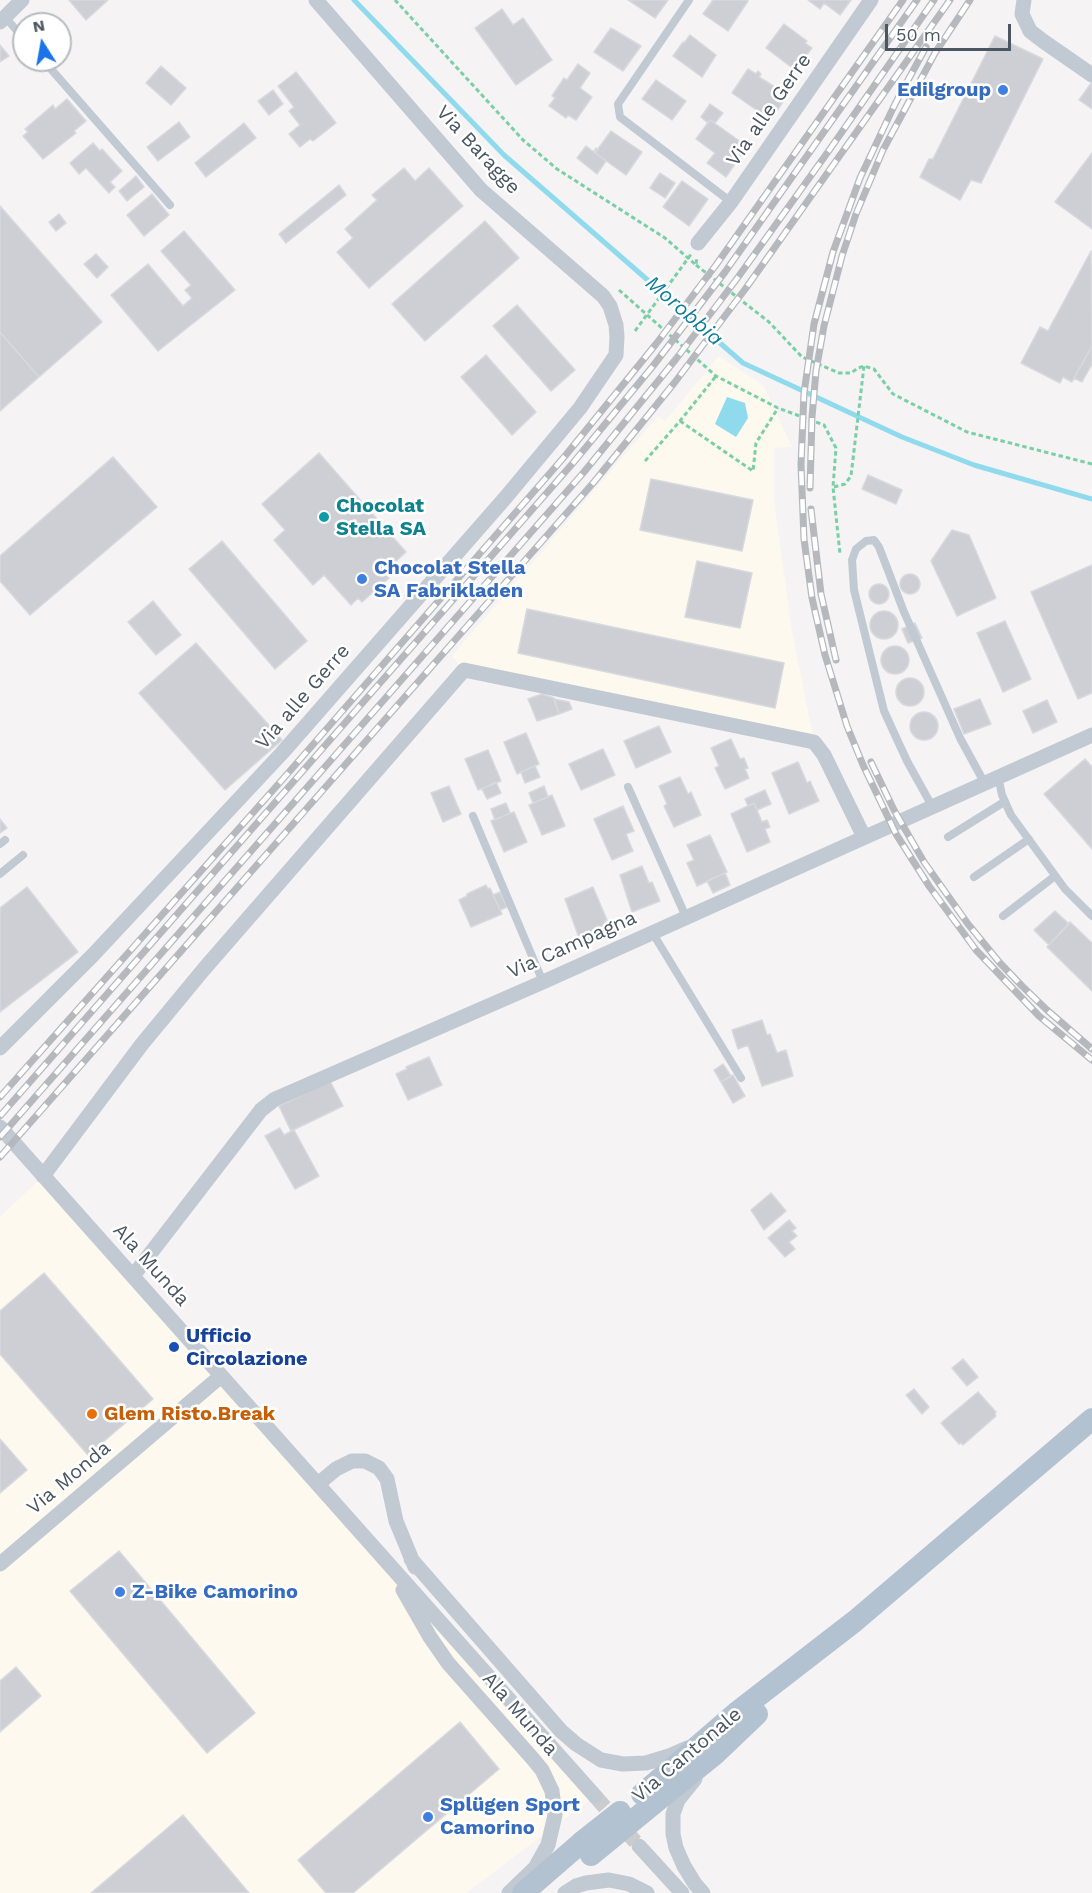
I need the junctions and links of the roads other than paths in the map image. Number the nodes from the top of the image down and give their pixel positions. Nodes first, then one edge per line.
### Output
1 (22, 0) edge
2 (316, 0) edge
3 (689, 0) edge
4 (871, 0) edge
5 (1024, 0) edge
6 (3, 20) edge
7 (53, 72) edge
8 (1092, 75) edge
9 (731, 201) junction
10 (170, 206) dead end
11 (695, 248) road end
12 (616, 355) joint
13 (1092, 735) edge
14 (991, 779) junction
15 (628, 787) dead end
16 (1004, 802) junction
17 (932, 806) junction
18 (473, 816) dead end
19 (864, 837) junction
20 (948, 837) dead end
21 (1029, 839) junction
22 (22, 855) dead end
23 (0, 874) edge
24 (1055, 876) junction
25 (974, 877) dead end
26 (1091, 914) edge
27 (1003, 916) dead end
28 (686, 917) junction
29 (652, 932) junction
30 (543, 982) junction
31 (0, 1048) edge
32 (741, 1078) dead end
33 (0, 1127) edge
34 (43, 1176) junction
35 (132, 1276) junction
36 (221, 1376) junction
37 (1092, 1419) edge
38 (318, 1484) junction
39 (411, 1559) junction
40 (0, 1564) edge
41 (390, 1567) junction
42 (442, 1624) junction
43 (710, 1747) junction
44 (596, 1796) tunnel mouth
45 (639, 1846) tunnel mouth
46 (587, 1849) junction
47 (509, 1893) edge
48 (523, 1893) edge
49 (546, 1893) edge
50 (566, 1893) edge
51 (647, 1893) edge
52 (682, 1893) edge
53 (703, 1893) edge

1 - 6 street
2 - 12 street, Via Baragge
3 - 9 lane
4 - 9 street, Via alle Gerre
5 - 8 street
7 - 10 lane
9 - 11 street, Via alle Gerre
12 - 31 street, Via alle Gerre
13 - 14 street, Via Campagna
14 - 16 lane
14 - 17 street, Via Campagna
14 - 17 lane
15 - 28 lane
16 - 20 lane
16 - 21 lane
17 - 19 street, Via Campagna
18 - 30 lane
19 - 28 street, Via Campagna
19 - 34 street
21 - 24 lane
21 - 25 lane
22 - 23 lane
24 - 26 lane
24 - 27 lane
28 - 29 street, Via Campagna
29 - 30 street, Via Campagna
29 - 32 lane
30 - 35 street, Via Campagna
33 - 34 street, Ala Munda
34 - 35 street, Ala Munda
35 - 36 street, Ala Munda
36 - 38 street, Ala Munda
36 - 40 street, Via Monda
37 - 43 main road, Via Cantonale
38 - 39 street, Ala Munda
38 - 41 street, Ala Munda
39 - 42 street, Ala Munda
39 - 43 street, Ala Munda
41 - 42 street, Ala Munda
41 - 47 street, Ala Munda
42 - 44 street, Ala Munda
43 - 46 main road, Via Cantonale, bridge
43 - 53 street
45 - 52 street
46 - 48 main road, Via Cantonale
46 - 49 main road, Via Cantonale
50 - 51 street

